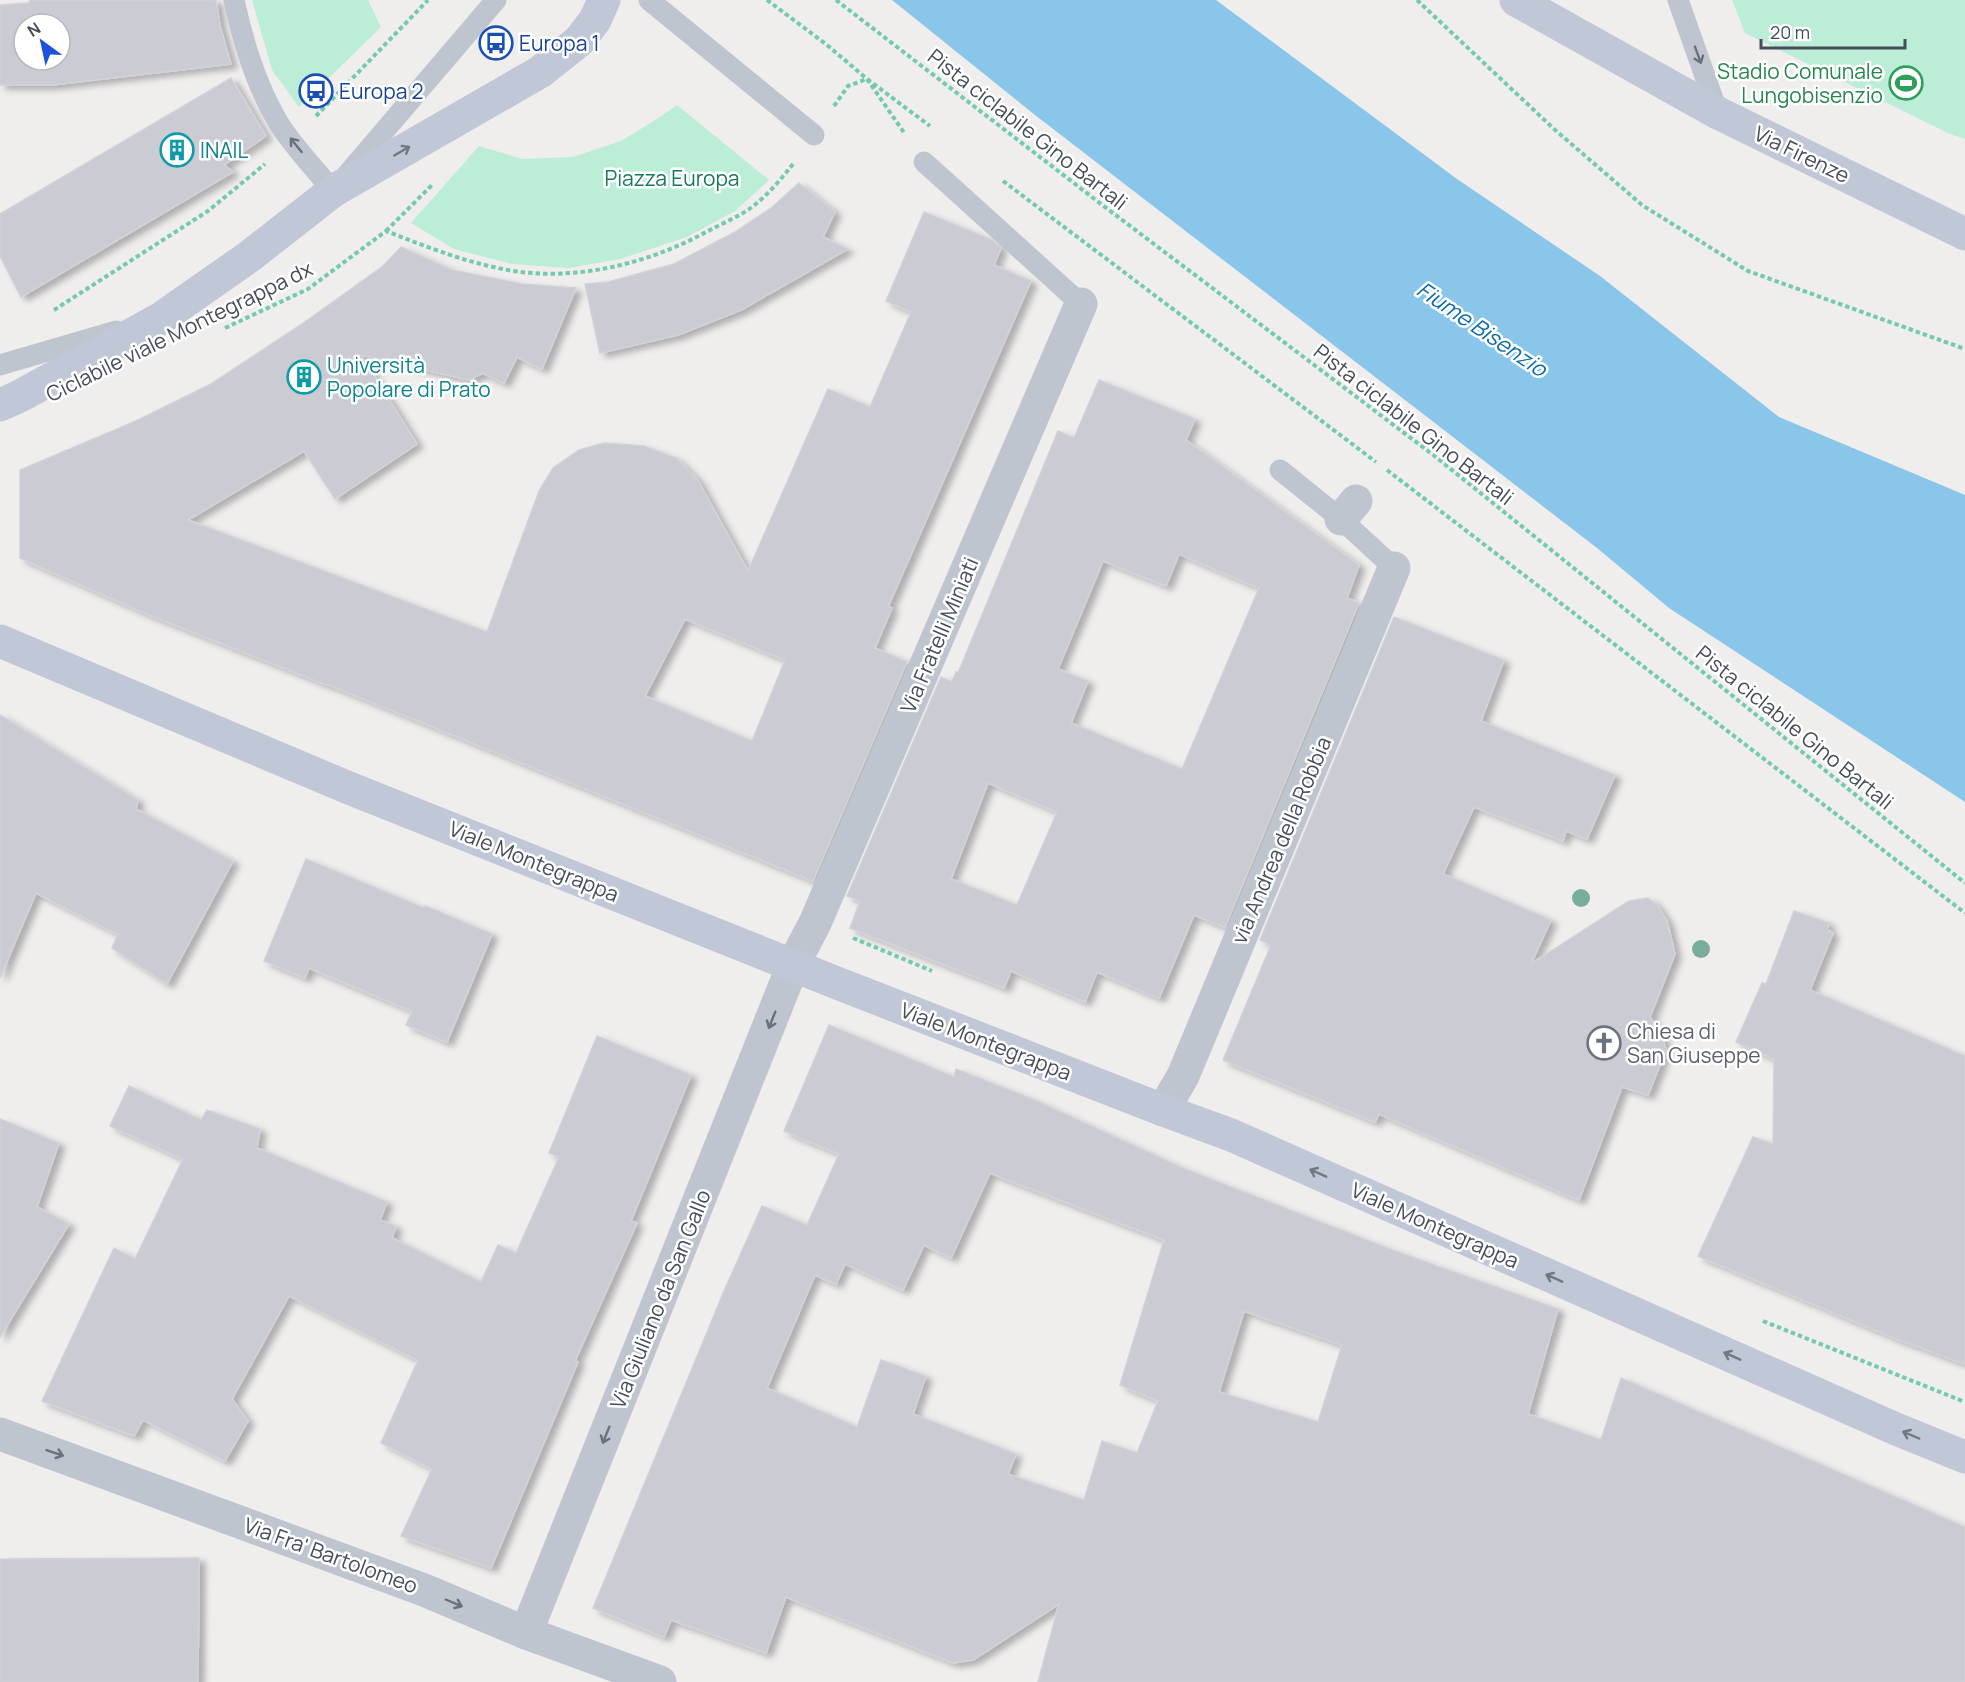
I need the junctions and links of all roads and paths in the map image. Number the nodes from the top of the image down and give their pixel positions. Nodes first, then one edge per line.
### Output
1 (234, 0) edge
2 (428, 0) edge
3 (496, 0) edge
4 (604, 0) edge
5 (649, 0) edge
6 (767, 0) edge
7 (836, 0) edge
8 (1417, 0) edge
9 (1516, 0) edge
10 (1678, 0) edge
11 (1718, 113) junction
12 (814, 135) joint
13 (292, 140) junction
14 (924, 162) joint
15 (333, 191) junction
16 (1965, 234) edge
17 (1081, 304) joint
18 (48, 313) dead end
19 (160, 319) junction
20 (224, 328) dead end
21 (1965, 350) edge
22 (0, 365) edge
23 (0, 405) edge
24 (1280, 470) dead end
25 (1394, 568) joint
26 (0, 640) edge
27 (1965, 883) edge
28 (793, 965) junction
29 (1163, 1110) junction
30 (0, 1434) edge
31 (1965, 1457) edge
32 (526, 1633) junction
33 (660, 1682) edge

1 - 13 lane
2 - 13 path
3 - 15 lane
15 -> 4 street
5 - 12 lane
6 - 14 path
7 - 27 path, Pista ciclabile Gino Bartali
8 - 21 path
9 - 11 street, Via Firenze
10 -> 11 lane
11 - 16 street, Via Firenze
12 - 20 path, Ciclabile viale Montegrappa dx
15 -> 13 lane
13 - 18 path
14 - 17 lane
15 - 19 street
17 - 28 street, Via Fratelli Miniati
19 - 22 lane
19 - 23 street
24 - 25 lane
25 - 29 street, via Andrea della Robbia
26 - 28 street, Viale Montegrappa
28 - 29 street, Viale Montegrappa
28 -> 32 street, Via Giuliano da San Gallo
31 -> 29 street, Viale Montegrappa
30 -> 32 street, Via Fra' Bartolomeo
32 - 33 street, Via Fra' Bartolomeo

